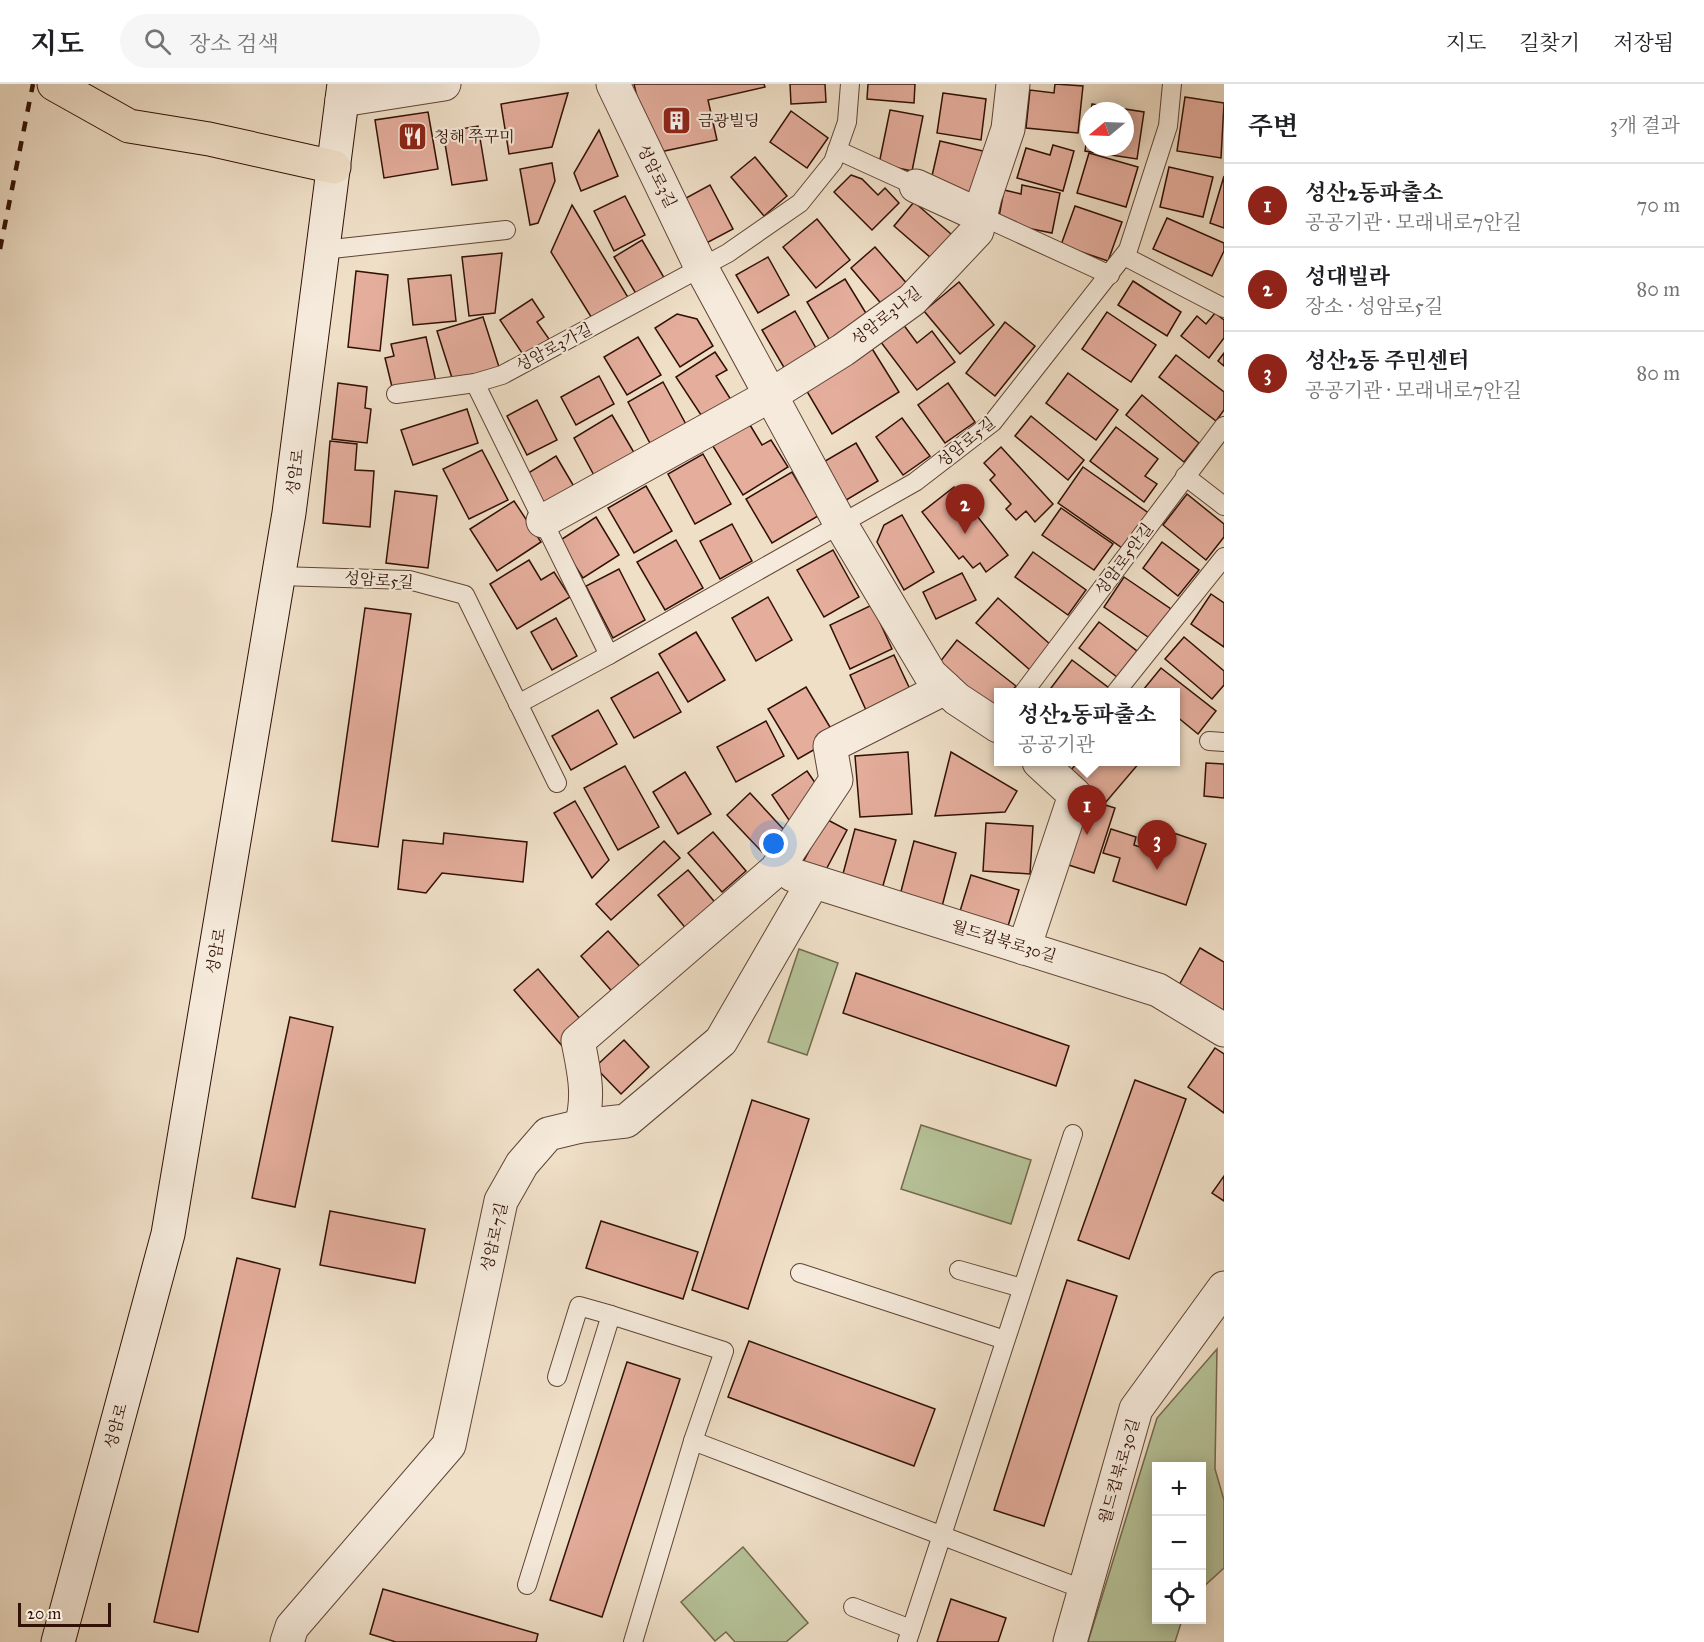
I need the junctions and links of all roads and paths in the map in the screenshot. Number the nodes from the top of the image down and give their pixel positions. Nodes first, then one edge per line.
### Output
1 (54, 84) edge
2 (444, 84) edge
3 (613, 84) edge
4 (850, 84) edge
5 (1012, 84) edge
6 (1172, 84) edge
7 (343, 92) edge
8 (837, 150) junction
9 (334, 166) junction
10 (916, 186) joint
11 (979, 215) junction
12 (506, 230) dead end
13 (323, 250) junction
14 (1124, 256) junction
15 (701, 267) junction
16 (1110, 275) junction
17 (1224, 308) edge
18 (475, 383) junction
19 (396, 394) dead end
20 (771, 395) junction
21 (1224, 426) edge
22 (1185, 476) junction
23 (1224, 506) edge
24 (543, 521) junction
25 (840, 523) junction
26 (1224, 557) edge
27 (279, 576) junction
28 (609, 655) junction
29 (945, 688) junction
30 (1028, 688) edge
31 (1120, 688) edge
32 (518, 704) junction
33 (994, 722) edge
34 (1051, 766) edge
35 (557, 783) dead end
36 (776, 870) junction
37 (813, 882) junction
38 (1024, 948) junction
39 (1224, 1030) edge
40 (581, 1126) junction
41 (1073, 1134) dead end
42 (959, 1270) dead end
43 (800, 1273) dead end
44 (1022, 1288) junction
45 (1224, 1289) edge
46 (611, 1315) junction
47 (1005, 1340) junction
48 (558, 1377) dead end
49 (693, 1441) junction
50 (941, 1536) junction
51 (527, 1585) dead end
52 (1085, 1590) junction
53 (853, 1607) dead end
54 (909, 1635) edge
55 (58, 1642) edge
56 (287, 1642) edge
57 (633, 1642) edge
58 (1070, 1642) edge

1 - 9 main road
2 - 7 street, 성암로
3 - 15 street, 성암로3길
4 - 8 lane, 성암로3가길
5 - 11 street, 성암로3나길
6 - 14 lane, 성암로5길
7 - 9 street, 성암로
8 - 10 lane
8 - 15 lane, 성암로3가길
9 - 13 street, 성암로
10 - 11 street
11 - 16 lane
11 - 20 street, 성암로3나길
12 - 13 lane
13 - 27 street, 성암로
14 - 16 lane, 성암로5길
14 - 17 lane
15 - 18 lane, 성암로3가길
15 - 20 street
16 - 25 lane, 성암로5길
18 - 19 lane, 성암로3가길
18 - 24 lane
20 - 24 street, 성암로3나길
20 - 25 street
21 - 22 lane, 성암로5안길
22 - 23 lane
22 - 30 lane, 성암로5안길
24 - 28 lane
25 - 28 lane, 성암로5길
25 - 29 street
26 - 31 lane
27 - 32 lane, 성암로5길
27 - 55 street, 성암로
28 - 32 lane, 성암로5길
29 - 33 street
29 - 36 street
32 - 35 lane, 성암로5길
34 - 38 street
36 - 37 street, 월드컵북로30길
36 - 40 street
37 - 38 street, 월드컵북로30길
37 - 40 street, 성암로7길
38 - 39 street, 월드컵북로30길
40 - 56 street, 성암로7길
41 - 44 lane
42 - 44 lane
43 - 47 lane
44 - 47 lane
45 - 52 street, 월드컵북로30길
46 - 48 lane
46 - 49 lane
46 - 51 lane
47 - 50 lane
49 - 50 lane
49 - 57 lane
50 - 52 lane
50 - 54 lane
52 - 58 street, 월드컵북로30길
53 - 54 lane

